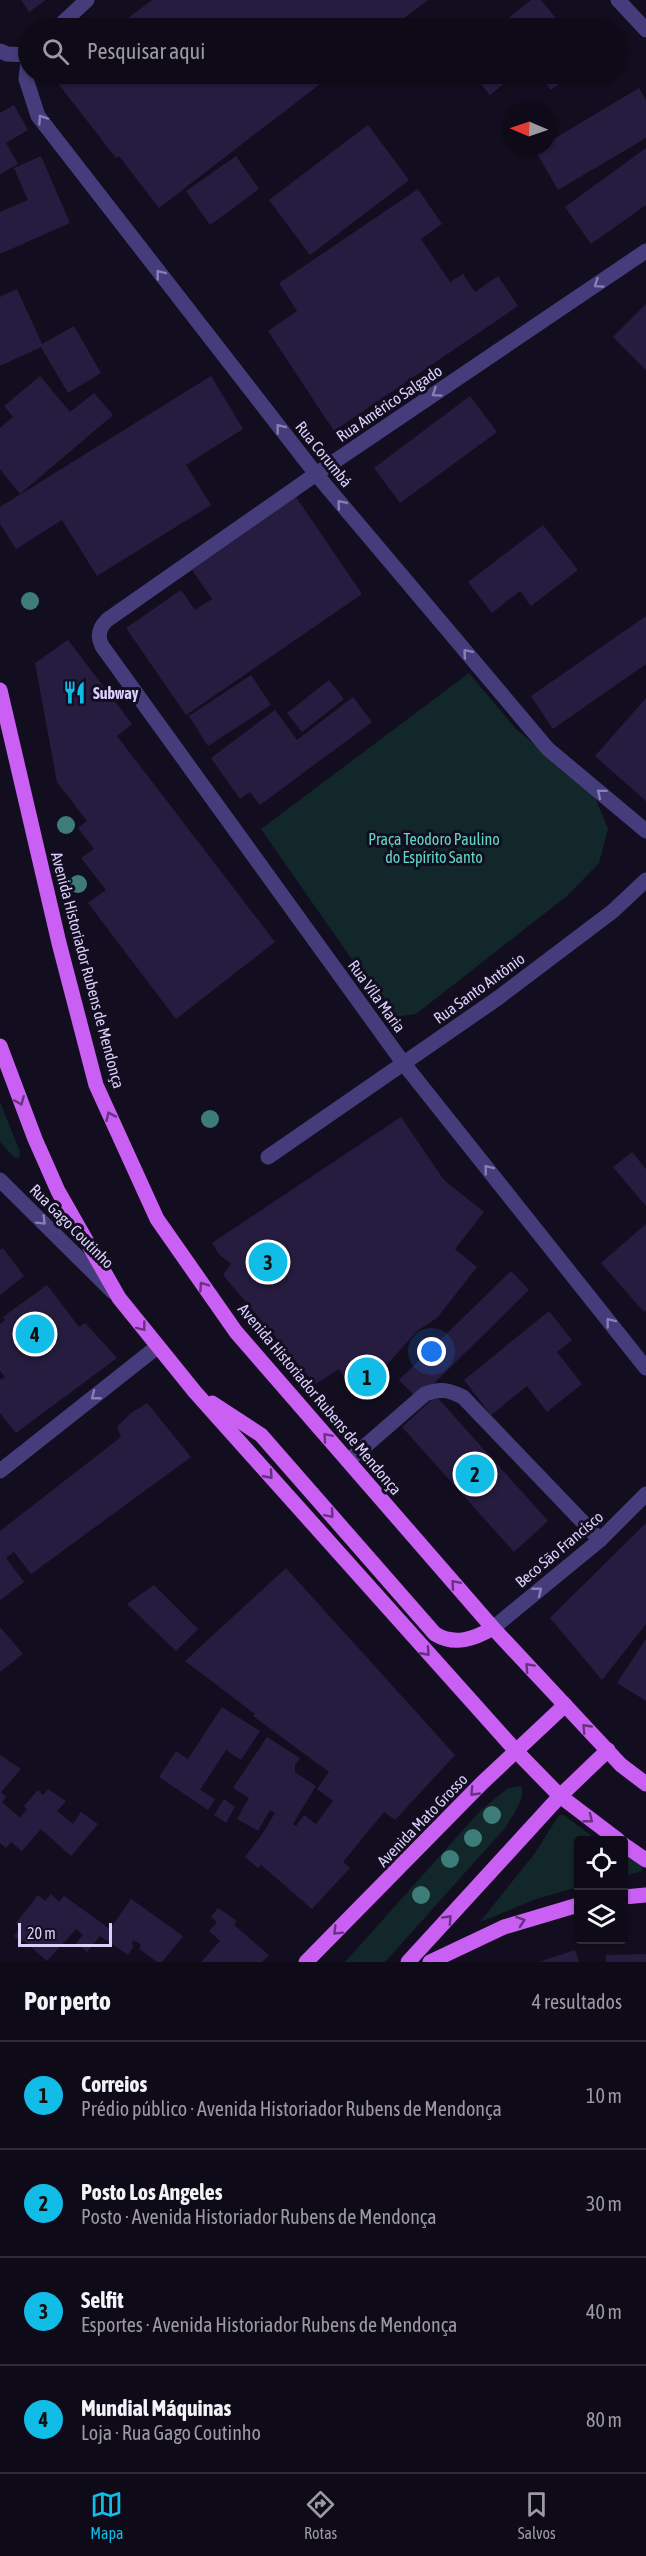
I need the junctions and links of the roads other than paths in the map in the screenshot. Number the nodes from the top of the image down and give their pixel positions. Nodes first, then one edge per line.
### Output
1 (87, 0) edge
2 (618, 0) edge
3 (68, 18) edge
4 (646, 30) edge
5 (0, 51) edge
6 (18, 55) edge
7 (28, 84) edge
8 (646, 251) edge
9 (316, 474) junction
10 (99, 632) joint
11 (0, 690) edge
12 (646, 831) edge
13 (646, 880) edge
14 (0, 1046) edge
15 (404, 1064) junction
16 (268, 1157) dead end
17 (0, 1180) edge
18 (119, 1298) junction
19 (158, 1347) junction
20 (646, 1368) edge
21 (195, 1392) junction
22 (348, 1461) junction
23 (0, 1471) edge
24 (646, 1494) edge
25 (600, 1540) junction
26 (493, 1628) junction
27 (565, 1706) junction
28 (608, 1750) junction
29 (517, 1752) junction
30 (646, 1784) edge
31 (560, 1796) junction
32 (613, 1836) edge
33 (628, 1848) edge
34 (646, 1860) edge
35 (646, 1895) edge
36 (628, 1897) edge
37 (574, 1906) edge
38 (306, 1962) edge
39 (408, 1962) edge
40 (430, 1962) edge

1 - 3 street
2 - 4 street
5 - 6 street
9 -> 7 street, Rua Corumbá
8 -> 9 street, Rua Américo Salgado
9 - 10 street, Rua Américo Salgado
12 -> 9 street, Rua Corumbá
10 - 15 street, Rua Vila Maria
22 -> 11 main road, Avenida Historiador Rubens de Mendonça
13 - 15 street, Rua Santo Antônio
14 -> 18 main road
15 - 16 street, Rua Santo Antônio
20 -> 15 street, Rua Vila Maria
17 -> 18 street, Rua Gago Coutinho
18 -> 19 main road
19 - 21 main road
19 -> 23 street
21 -> 26 main road
21 -> 29 main road
22 - 25 street
26 -> 22 main road, Avenida Historiador Rubens de Mendonça
24 - 25 street, Beco São Francisco
26 -> 25 street, Beco São Francisco
27 -> 26 main road, Avenida Historiador Rubens de Mendonça
28 -> 27 main road, Avenida Historiador Rubens de Mendonça
27 - 29 main road, Avenida Mato Grosso
28 - 30 main road, Avenida Historiador Rubens de Mendonça
28 - 31 main road
29 - 31 main road
29 -> 38 main road, Avenida Mato Grosso
31 -> 32 main road
39 -> 31 main road
33 - 34 main road
35 - 36 main road
40 -> 37 main road

